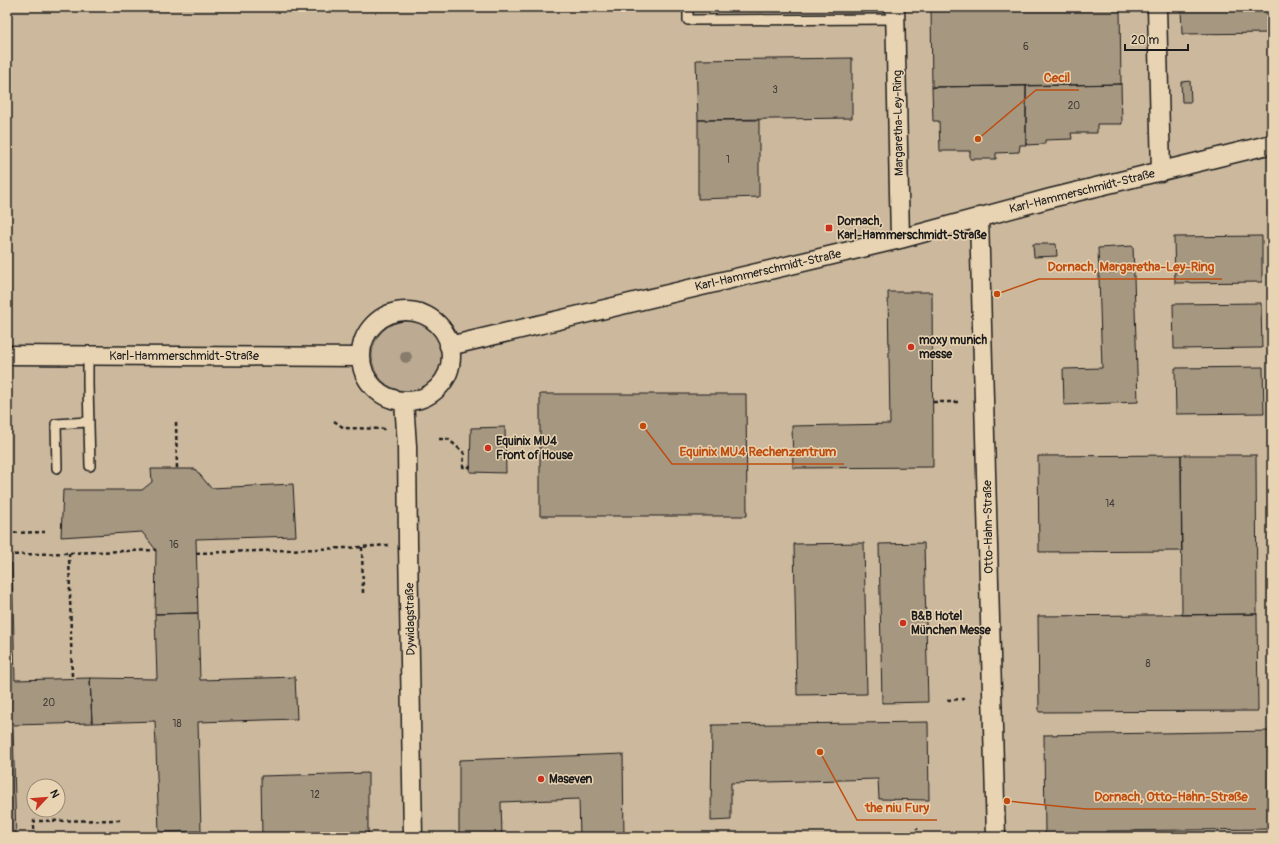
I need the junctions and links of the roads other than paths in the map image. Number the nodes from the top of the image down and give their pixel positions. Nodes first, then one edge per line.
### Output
1 (688, 7) edge
2 (1157, 7) edge
3 (896, 13) edge
4 (1272, 144) edge
5 (1161, 172) junction
6 (979, 217) junction
7 (900, 239) junction
8 (449, 346) junction
9 (7, 355) edge
10 (88, 356) junction
11 (361, 357) junction
12 (404, 401) junction
13 (88, 422) junction
14 (90, 466) dead end
15 (57, 468) dead end
16 (414, 837) edge
17 (996, 837) edge

1 - 3 lane
2 - 5 street
3 - 7 street, Margaretha-Ley-Ring
4 - 5 street, Karl-Hammerschmidt-Straße
5 - 6 street, Karl-Hammerschmidt-Straße
6 - 7 street, Karl-Hammerschmidt-Straße
6 - 17 street, Otto-Hahn-Straße
7 - 8 street, Karl-Hammerschmidt-Straße
8 - 11 street
8 - 12 street
9 - 10 street, Karl-Hammerschmidt-Straße
10 - 11 street, Karl-Hammerschmidt-Straße
10 - 13 lane
11 - 12 street
12 - 16 street, Dywidagstraße
13 - 14 lane
13 - 15 lane

